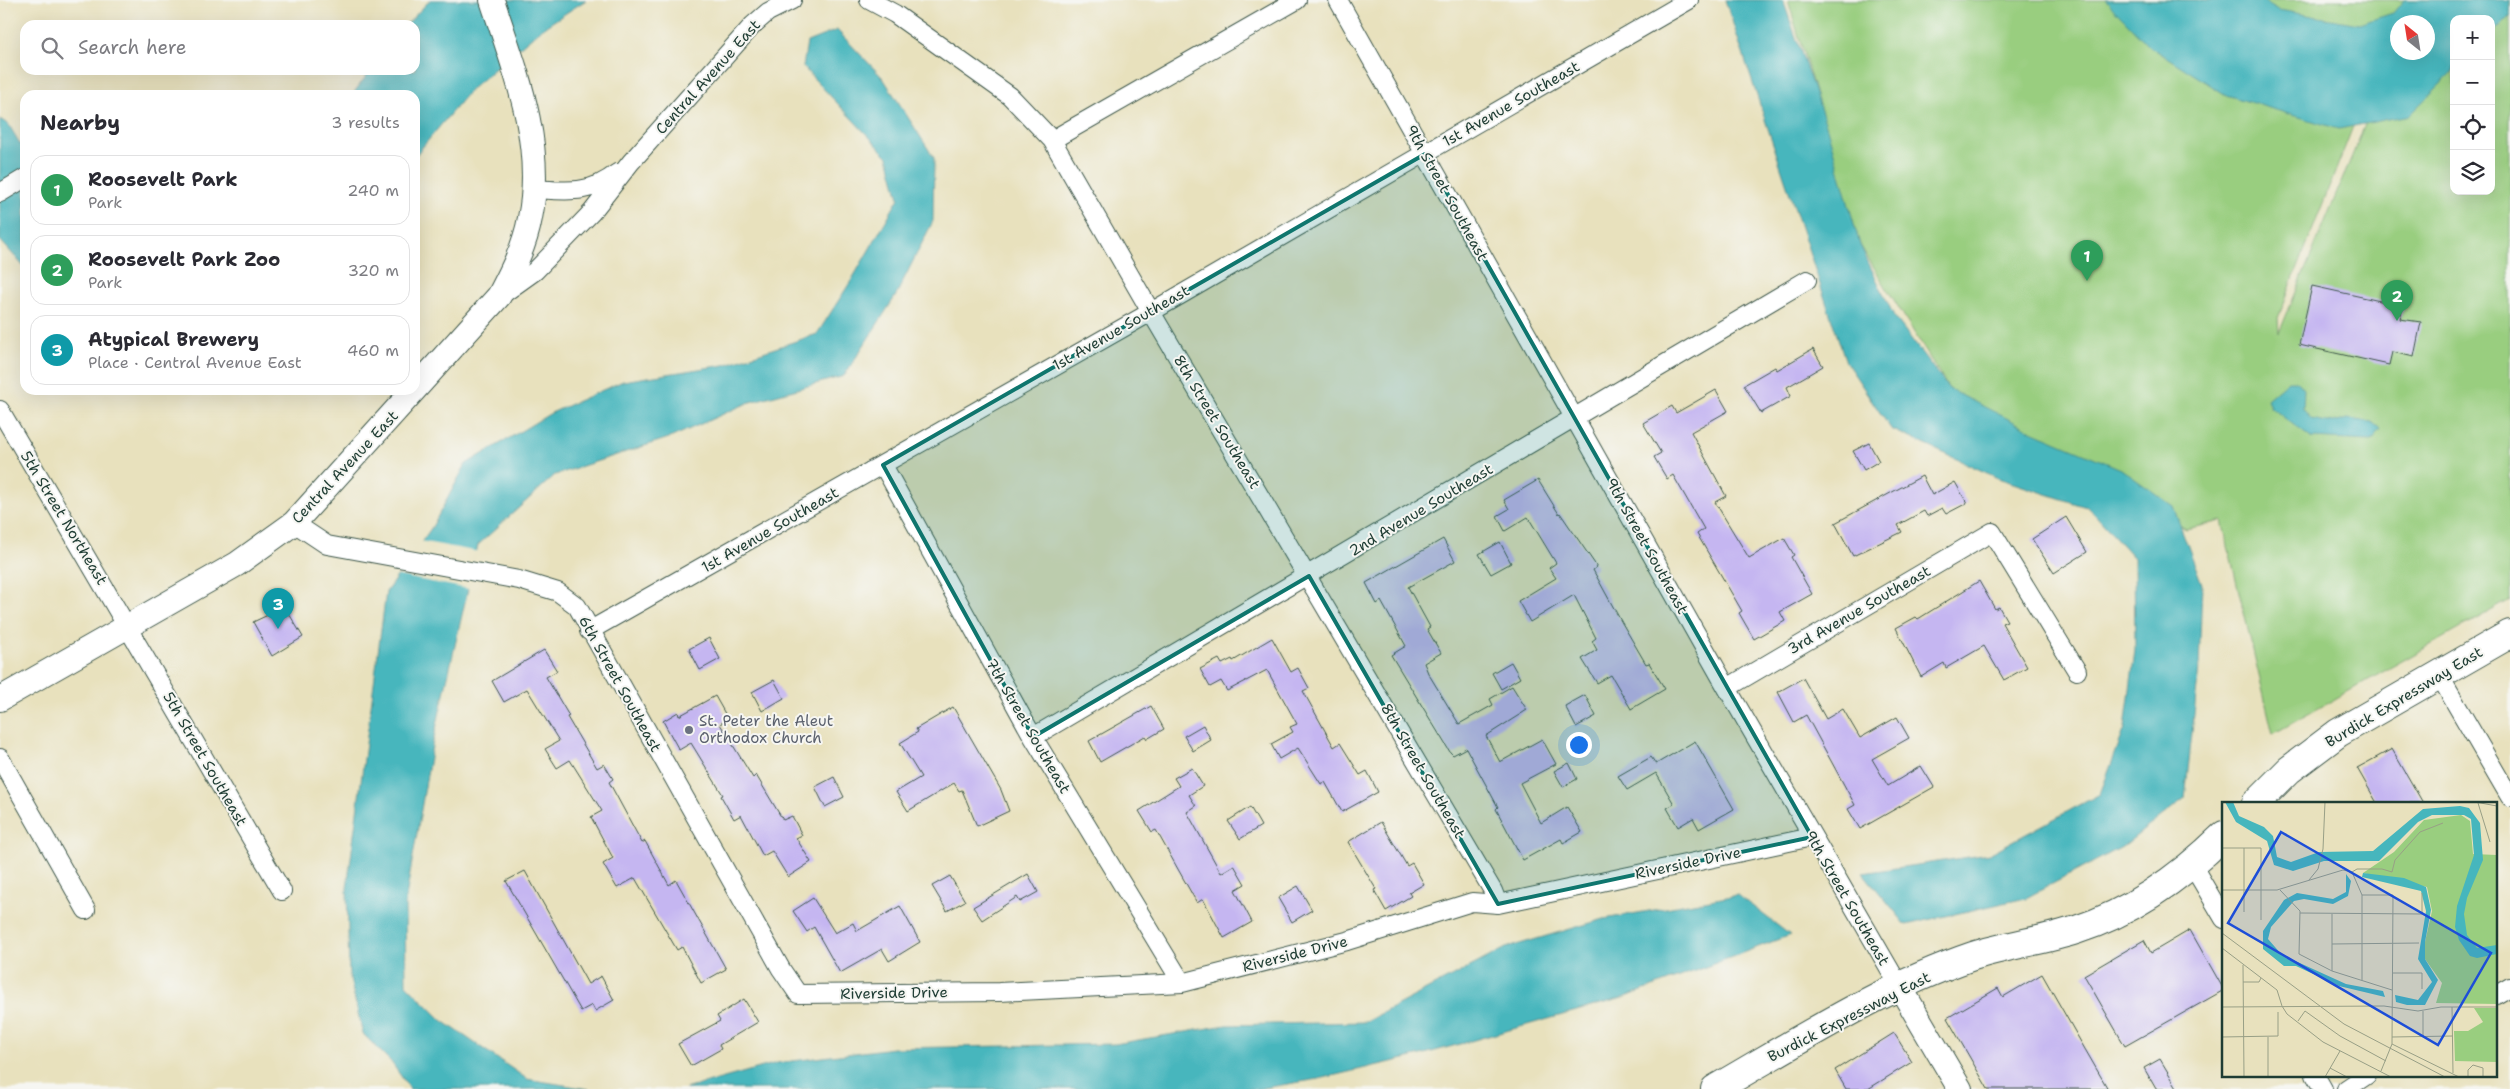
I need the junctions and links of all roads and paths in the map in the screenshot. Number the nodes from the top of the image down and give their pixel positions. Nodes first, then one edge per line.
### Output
1 (492, 0) edge
2 (792, 0) edge
3 (869, 0) edge
4 (1297, 0) edge
5 (1338, 0) edge
6 (1689, 0) edge
7 (1052, 140) junction
8 (1425, 154) junction
9 (631, 162) junction
10 (20, 181) edge
11 (534, 189) junction
12 (0, 192) edge
13 (1807, 280) dead end
14 (499, 296) junction
15 (1151, 312) junction
16 (420, 383) edge
17 (410, 395) edge
18 (0, 410) edge
19 (1574, 418) junction
20 (883, 465) junction
21 (294, 523) junction
22 (1309, 576) junction
23 (128, 626) junction
24 (589, 631) junction
25 (2510, 634) edge
26 (2077, 672) dead end
27 (2439, 675) junction
28 (1727, 688) junction
29 (0, 699) edge
30 (1033, 738) junction
31 (0, 758) edge
32 (2510, 797) edge
33 (2257, 802) edge
34 (1812, 837) junction
35 (2222, 837) edge
36 (2191, 863) junction
37 (282, 891) dead end
38 (1498, 904) junction
39 (86, 910) dead end
40 (2222, 916) edge
41 (781, 969) joint
42 (1182, 983) junction
43 (1900, 987) junction
44 (2510, 987) edge
45 (2498, 994) edge
46 (2316, 1076) edge
47 (2366, 1076) edge
48 (1716, 1088) edge
49 (1960, 1089) edge
50 (2323, 1089) edge
51 (2346, 1089) edge

1 - 11 street
2 - 9 street, Central Avenue East
3 - 7 street, 8th Street Southeast
4 - 7 street
5 - 8 street, 9th Street Southeast
6 - 8 street, 1st Avenue Southeast
7 - 15 street, 8th Street Southeast
8 - 15 street, 1st Avenue Southeast
8 - 19 street, 9th Street Southeast
9 - 11 street, Central Avenue East
9 - 14 street, Central Avenue East
10 - 12 street
11 - 14 street
13 - 19 street, 2nd Avenue Southeast
14 - 16 street, Central Avenue East
15 - 20 street, 1st Avenue Southeast
15 - 22 street, 8th Street Southeast
17 - 21 street, Central Avenue East
18 - 23 street, 5th Street Northeast
19 - 22 street, 2nd Avenue Southeast
19 - 28 street, 9th Street Southeast
20 - 24 street, 1st Avenue Southeast
20 - 30 street, 7th Street Southeast
21 - 23 street, Central Avenue East
21 - 24 street, 6th Street Southeast
22 - 30 street, 2nd Avenue Southeast
22 - 38 street, 8th Street Southeast
23 - 29 street, Central Avenue East
23 - 37 street, 5th Street Southeast
24 - 41 street, 6th Street Southeast
25 - 27 main road, Burdick Expressway East
26 - 28 street, 3rd Avenue Southeast
27 - 32 street
27 - 33 main road, Burdick Expressway East
28 - 34 street, 9th Street Southeast
30 - 42 street, 7th Street Southeast
31 - 39 street
34 - 38 street, Riverside Drive
34 - 43 street, 9th Street Southeast
35 - 36 main road, Burdick Expressway East
36 - 40 street
36 - 43 main road, Burdick Expressway East
38 - 42 street, Riverside Drive
41 - 42 street, Riverside Drive
43 - 48 main road, Burdick Expressway East
43 - 49 street, 9th Street Southeast
44 - 45 street
46 - 50 street
47 - 51 street

